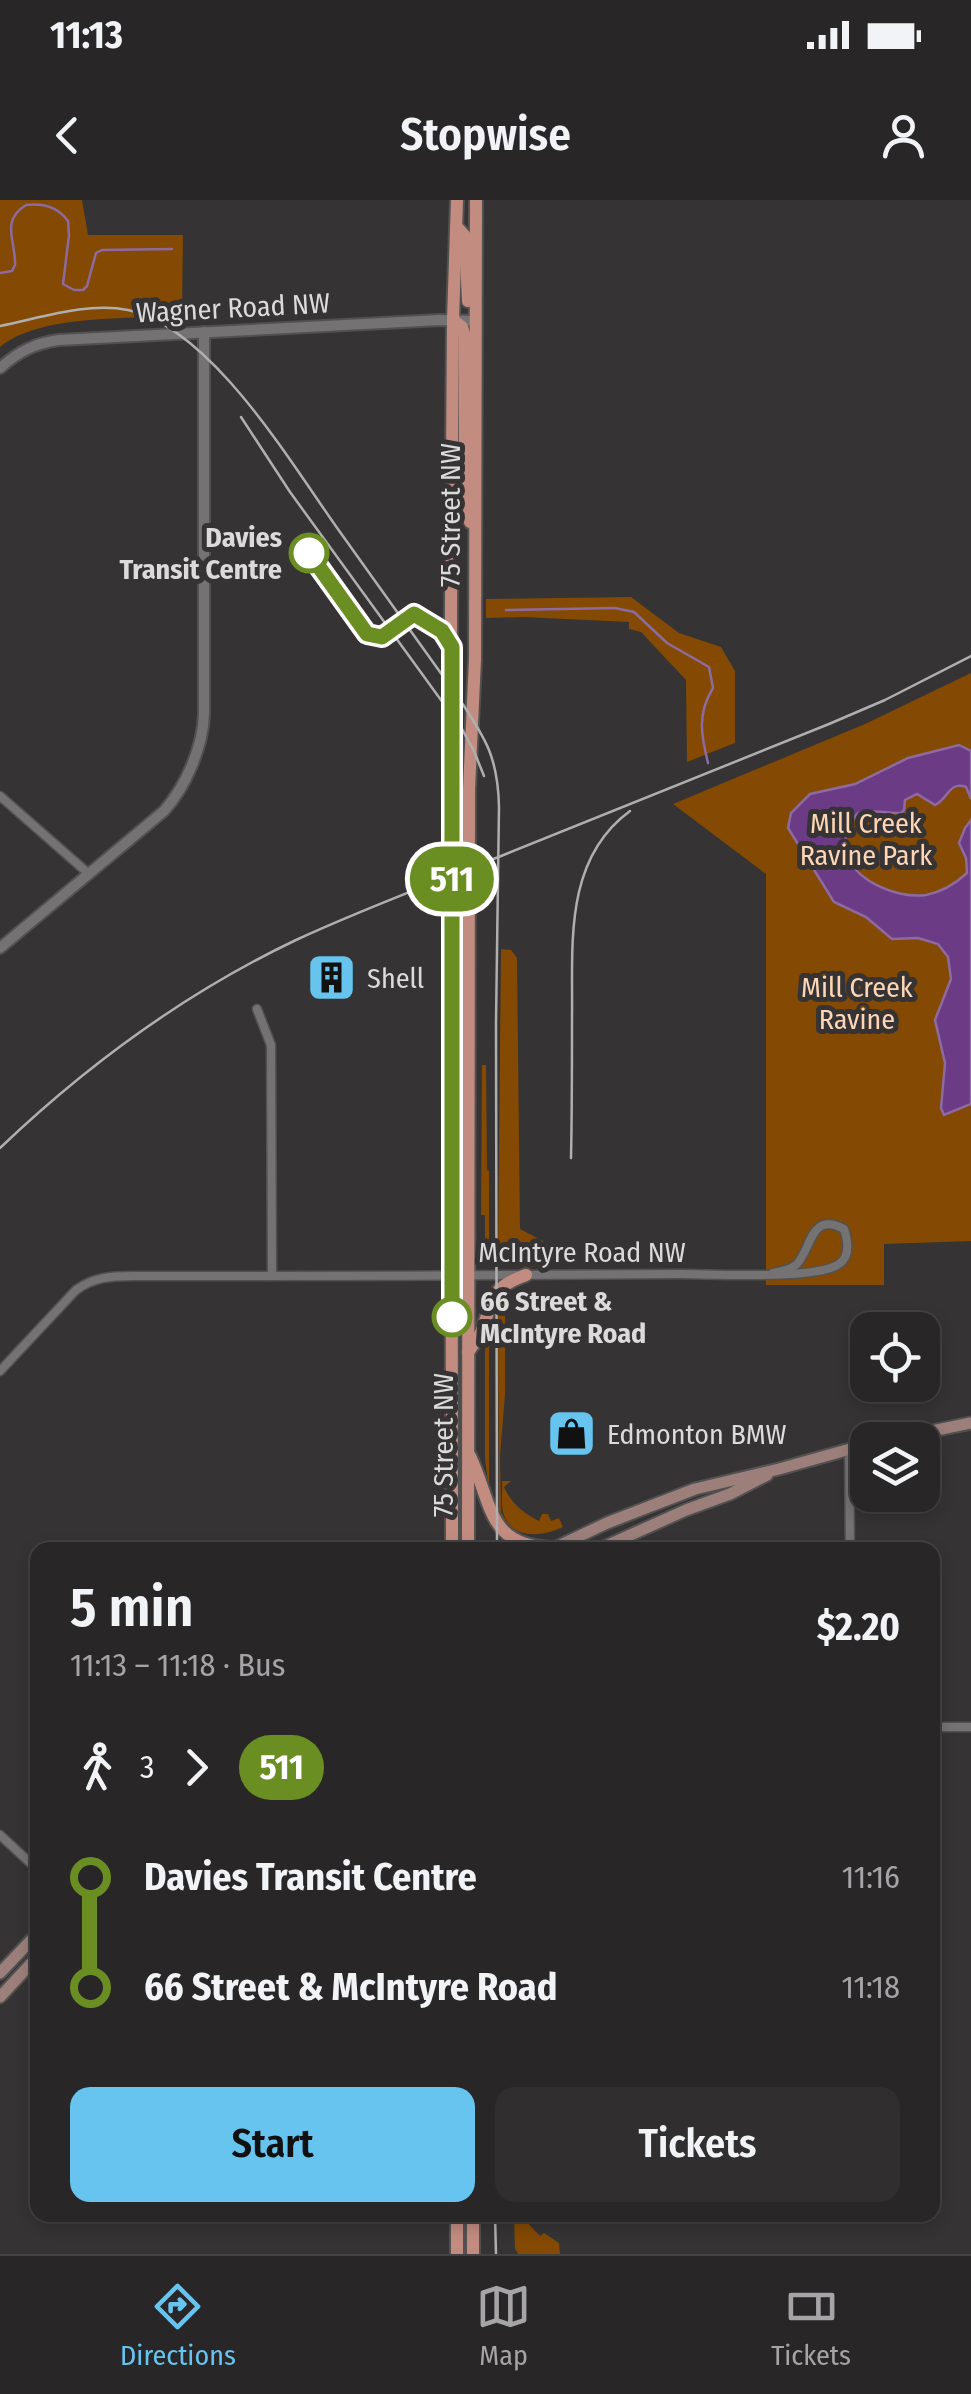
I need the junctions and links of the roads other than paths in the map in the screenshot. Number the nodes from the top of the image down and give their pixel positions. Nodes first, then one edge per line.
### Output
1 (457, 200) edge
2 (476, 200) edge
3 (456, 226) junction
4 (453, 320) junction
5 (476, 321) junction
6 (204, 332) junction
7 (0, 368) edge
8 (475, 546) junction
9 (0, 796) edge
10 (88, 874) junction
11 (0, 948) edge
12 (258, 1010) dead end
13 (773, 1273) junction
14 (467, 1275) junction
15 (526, 1275) junction
16 (272, 1276) junction
17 (452, 1276) junction
18 (468, 1352) junction
19 (0, 1371) edge
20 (971, 1423) edge
21 (940, 1429) edge
22 (849, 1448) joint
23 (468, 1452) junction
24 (779, 1469) junction
25 (450, 1542) edge
26 (468, 1542) edge
27 (517, 1542) edge
28 (567, 1542) edge
29 (616, 1542) edge
30 (850, 1542) edge
31 (940, 1727) edge
32 (971, 1727) edge
33 (0, 1836) edge
34 (30, 1863) edge
35 (30, 1941) edge
36 (30, 1965) edge
37 (0, 1973) edge
38 (0, 1997) edge
39 (456, 2222) edge
40 (473, 2222) edge
41 (457, 2254) edge
42 (473, 2254) edge

1 - 3 main road, 75 Street NW
2 - 5 main road, 75 Street NW
3 - 4 main road, 75 Street NW
3 - 5 main road
4 - 5 street, Wagner Road NW
4 - 6 street, Wagner Road NW
4 - 8 main road
4 - 17 main road, 75 Street NW
5 - 8 main road, 75 Street NW
6 - 7 street, Wagner Road NW
6 - 10 street
8 - 14 main road, 75 Street NW
9 - 10 street
10 - 11 street
12 - 16 street
13 - 13 street, McIntyre Road NW
13 - 15 street, McIntyre Road NW
14 - 15 street, McIntyre Road NW
14 - 17 street, McIntyre Road NW
14 - 18 main road, 75 Street NW
15 - 18 main road
16 - 17 street, McIntyre Road NW
16 - 19 street, McIntyre Road NW
17 - 25 main road, 75 Street NW
18 - 23 main road, 75 Street NW
20 - 21 main road
22 - 24 main road
22 - 30 street
23 - 26 main road, 75 Street NW
23 - 27 main road
24 - 28 main road
24 - 29 main road
31 - 32 street
33 - 34 street
35 - 37 main road
36 - 38 main road
39 - 41 main road
40 - 42 main road

